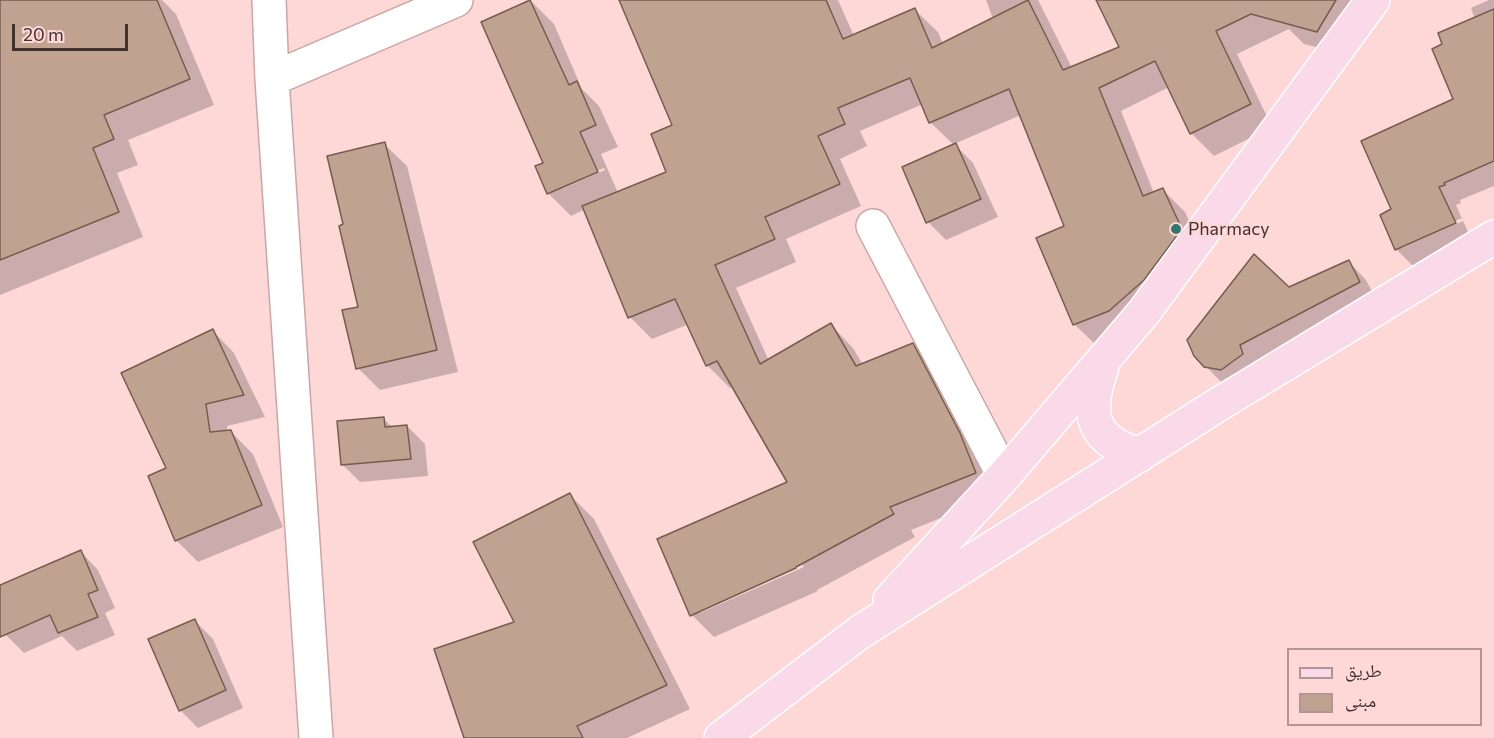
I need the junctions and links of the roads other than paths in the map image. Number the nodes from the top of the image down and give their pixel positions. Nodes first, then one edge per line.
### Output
1 (269, 0) edge
2 (456, 0) edge
3 (1373, 0) edge
4 (272, 79) junction
5 (873, 226) dead end
6 (1494, 237) edge
7 (1106, 357) junction
8 (1140, 455) junction
9 (1004, 476) junction
10 (860, 632) junction
11 (316, 738) edge
12 (721, 738) edge

1 - 4 street
2 - 4 street
3 - 7 main road
4 - 11 street
5 - 9 street
6 - 8 main road
7 - 8 main road
7 - 9 main road
8 - 10 main road
9 - 10 main road
10 - 12 main road

